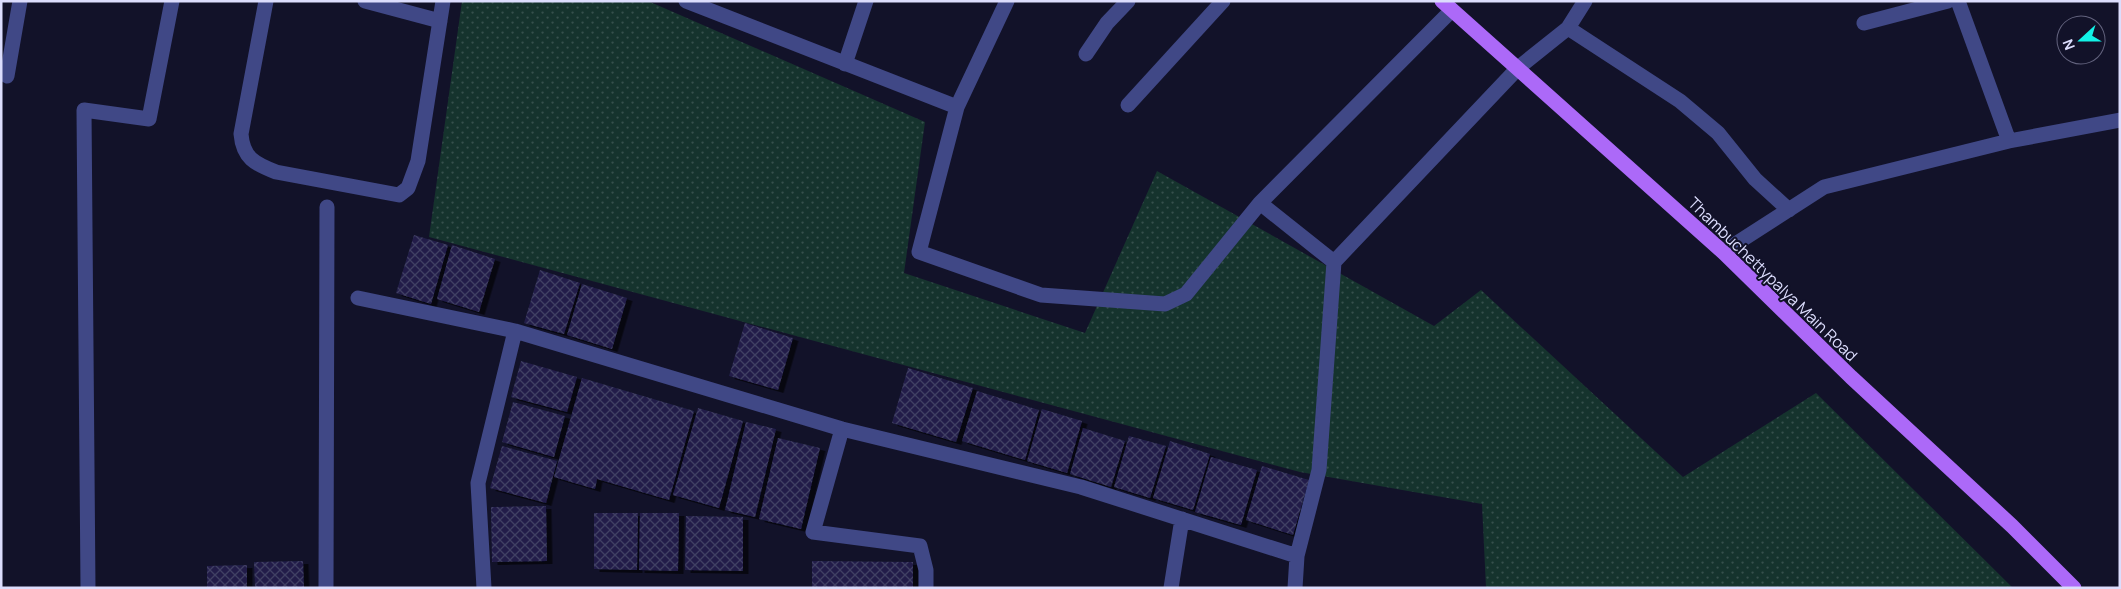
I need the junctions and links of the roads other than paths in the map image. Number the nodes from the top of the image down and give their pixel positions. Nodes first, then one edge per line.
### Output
1 (20, 1) edge
2 (172, 1) edge
3 (266, 1) edge
4 (365, 1) edge
5 (443, 1) edge
6 (686, 1) edge
7 (866, 1) edge
8 (1007, 1) edge
9 (1128, 1) edge
10 (1223, 1) edge
11 (1586, 1) edge
12 (1948, 1) edge
13 (1958, 1) edge
14 (700, 5) edge
15 (1447, 6) edge
16 (440, 21) junction
17 (1864, 23) dead end
18 (1568, 28) junction
19 (1086, 54) dead end
20 (845, 64) junction
21 (1518, 68) junction
22 (7, 76) dead end
23 (1128, 105) dead end
24 (957, 107) junction
25 (2120, 120) edge
26 (2009, 142) junction
27 (1260, 203) junction
28 (327, 207) dead end
29 (1789, 210) junction
30 (1723, 252) junction
31 (1334, 262) junction
32 (358, 298) dead end
33 (515, 330) junction
34 (842, 430) junction
35 (1182, 520) junction
36 (1297, 556) junction
37 (88, 588) edge
38 (326, 588) edge
39 (484, 588) edge
40 (926, 588) edge
41 (1171, 588) edge
42 (1295, 588) edge
43 (2074, 588) edge

1 - 22 street
2 - 37 street
3 - 16 street
4 - 16 street
5 - 16 street
6 - 14 street
7 - 20 street
8 - 24 street
9 - 19 street
10 - 23 street
11 - 18 street
12 - 17 street
13 - 26 street
14 - 20 street
15 - 21 main road, Thambuchettypalya Main Road
15 - 27 street
18 - 21 street
18 - 29 street
20 - 24 street
21 - 30 main road, Thambuchettypalya Main Road
21 - 31 street
24 - 27 street
25 - 26 street
26 - 29 street
27 - 31 street
28 - 38 street
29 - 30 street
30 - 43 main road, Thambuchettypalya Main Road
31 - 36 street
32 - 33 street
33 - 34 street
33 - 39 street
34 - 35 street
34 - 40 street
35 - 36 street
35 - 41 street
36 - 42 street

